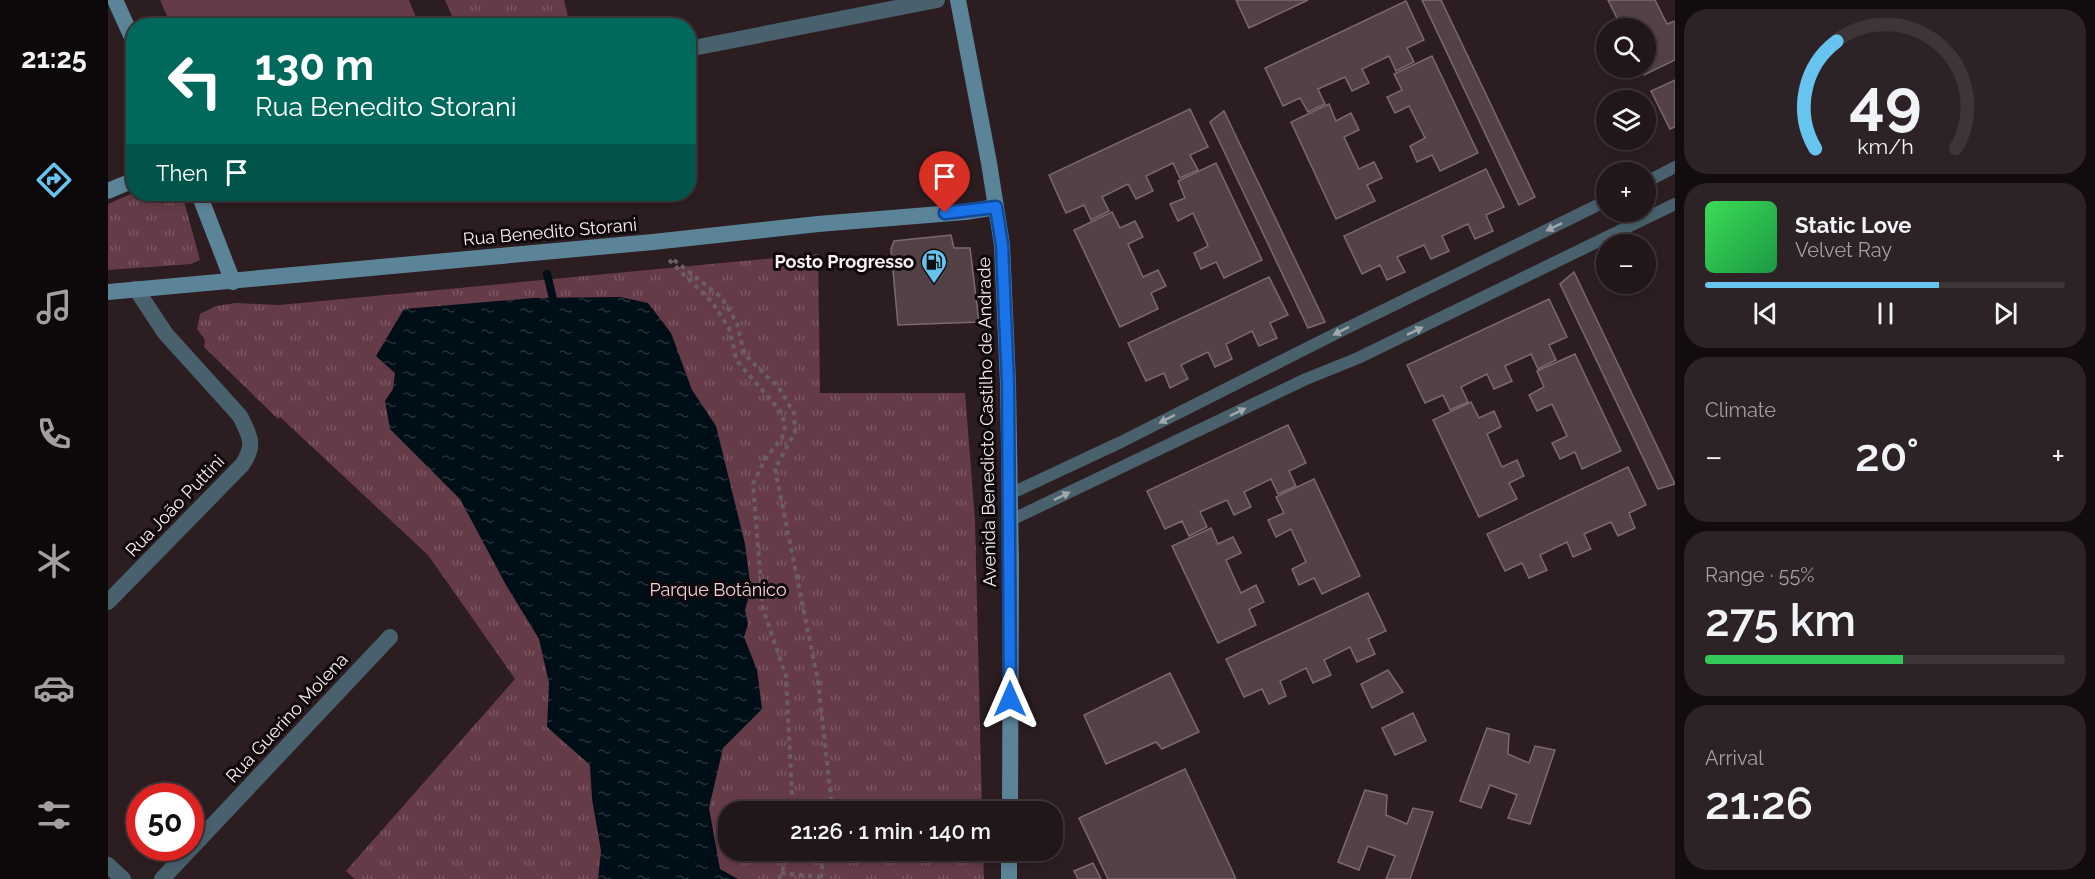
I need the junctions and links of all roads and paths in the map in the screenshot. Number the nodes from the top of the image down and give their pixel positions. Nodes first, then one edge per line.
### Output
1 (115, 0) edge
2 (937, 0) edge
3 (958, 0) edge
4 (126, 24) edge
5 (696, 47) edge
6 (1675, 167) edge
7 (1656, 177) edge
8 (126, 183) edge
9 (108, 191) edge
10 (202, 201) edge
11 (1675, 204) edge
12 (1596, 206) edge
13 (996, 207) junction
14 (653, 242) junction
15 (233, 282) junction
16 (136, 289) junction
17 (108, 292) edge
18 (1121, 442) junction
19 (1132, 462) junction
20 (1010, 494) junction
21 (1010, 521) junction
22 (108, 602) edge
23 (390, 637) dead end
24 (793, 801) edge
25 (831, 801) edge
26 (1010, 801) edge
27 (786, 861) edge
28 (823, 861) edge
29 (1009, 861) edge
30 (108, 865) edge
31 (781, 873) junction
32 (821, 878) edge
33 (123, 879) edge
34 (162, 879) edge
35 (779, 879) edge
36 (1009, 879) edge

1 - 4 main road
2 - 5 street
3 - 13 main road, Avenida Benedicto Castilho de Andrade
6 - 7 lane
8 - 9 main road
10 - 15 main road
19 -> 11 lane
12 -> 18 lane
13 - 14 main road, Rua Benedito Storani
13 - 20 main road, Avenida Benedicto Castilho de Andrade
14 - 15 main road, Rua Benedito Storani
14 - 24 path
14 - 25 path
15 - 16 main road, Rua Benedito Storani
16 - 17 main road, Rua Benedito Storani
16 - 22 street, Rua João Puttini
18 - 19 lane
18 - 20 lane
21 -> 19 lane
20 - 21 main road, Avenida Benedicto Castilho de Andrade
21 - 26 main road, Avenida Benedicto Castilho de Andrade
23 - 34 street, Rua Guerino Molena
27 - 31 path
28 - 32 path
29 - 36 main road
30 - 33 street
31 - 32 path
31 - 35 path

